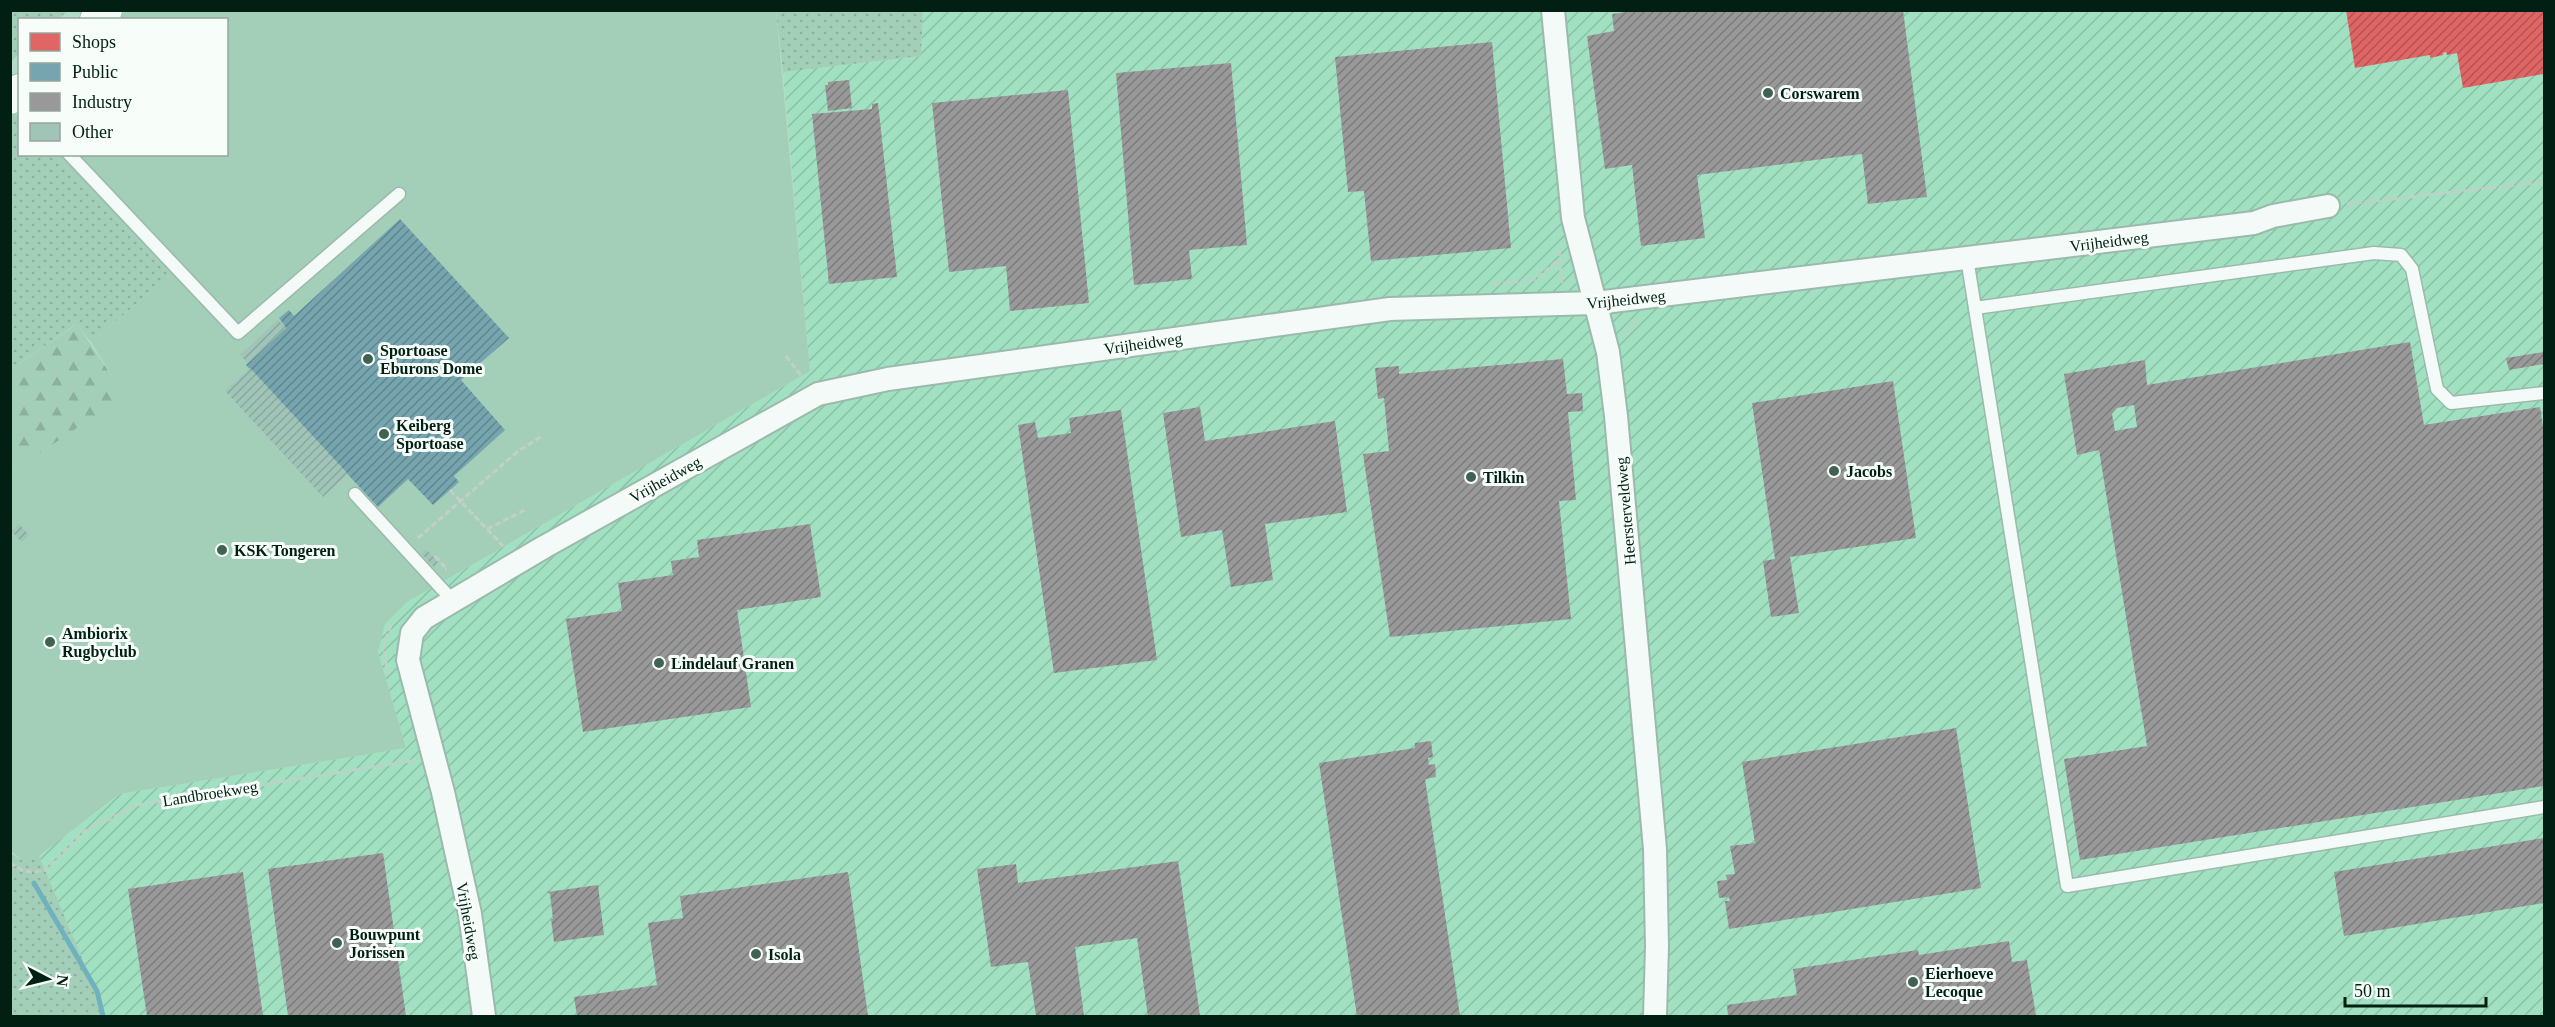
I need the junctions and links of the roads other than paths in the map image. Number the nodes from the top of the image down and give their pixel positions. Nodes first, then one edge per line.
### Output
1 (1553, 10) edge
2 (71, 156) edge
3 (399, 194) dead end
4 (2328, 206) road end
5 (1967, 258) junction
6 (1596, 303) junction
7 (1975, 308) junction
8 (2544, 393) edge
9 (355, 494) dead end
10 (453, 601) junction
11 (2544, 807) edge
12 (484, 1017) edge
13 (1655, 1017) edge

1 - 6 street, Heersterveldweg
2 - 3 lane
4 - 5 street, Vrijheidweg
5 - 6 street, Vrijheidweg
5 - 7 lane
6 - 10 street, Vrijheidweg
6 - 13 street, Heersterveldweg
7 - 8 lane
7 - 11 lane
9 - 10 lane
10 - 12 street, Vrijheidweg

